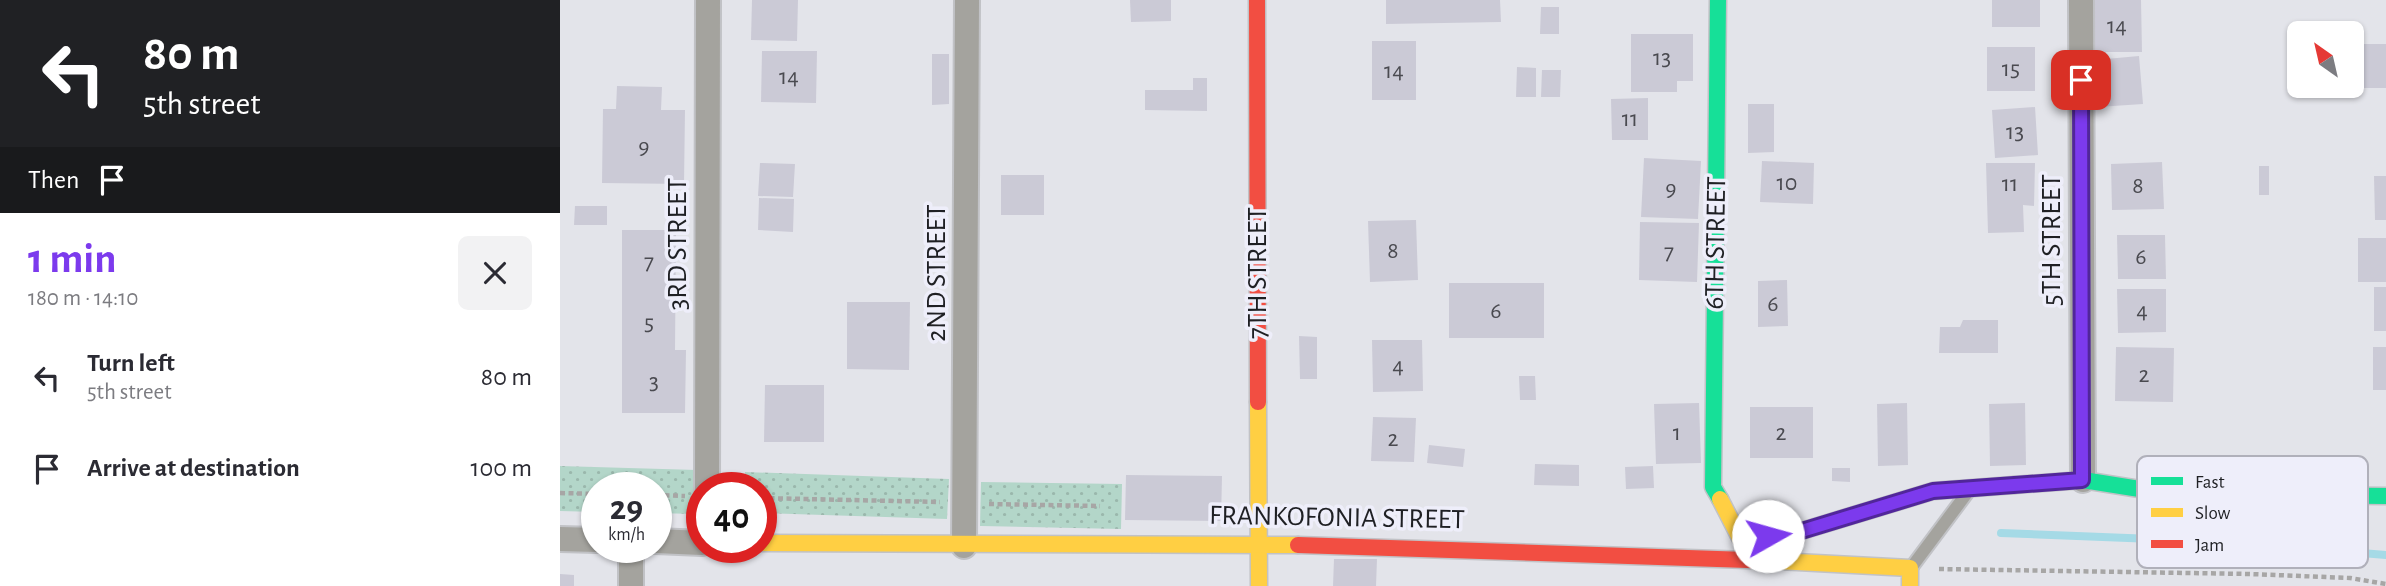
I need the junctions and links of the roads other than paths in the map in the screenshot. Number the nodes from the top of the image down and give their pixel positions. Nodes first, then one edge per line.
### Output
1 (708, 0) edge
2 (967, 0) edge
3 (1257, 0) edge
4 (1718, 0) edge
5 (2081, 0) edge
6 (701, 472) edge
7 (2082, 480) junction
8 (1971, 488) junction
9 (2137, 489) edge
10 (2368, 496) edge
11 (2386, 496) edge
12 (560, 539) edge
13 (581, 540) edge
14 (777, 543) edge
15 (964, 546) junction
16 (1259, 546) junction
17 (1739, 548) junction
18 (631, 563) edge
19 (1910, 568) junction
20 (631, 586) edge
21 (1259, 586) edge
22 (1910, 586) edge

1 - 6 street, 3RD STREET
2 - 15 street, 2ND STREET
3 - 16 street, 7TH STREET
4 - 17 street, 6TH STREET
5 - 7 street, 5TH STREET
7 - 8 street
7 - 9 street
8 - 17 street
8 - 19 lane
10 - 11 street
12 - 13 street
14 - 15 street, FRANKOFONIA STREET
15 - 16 street, FRANKOFONIA STREET
16 - 17 street, FRANKOFONIA STREET
16 - 21 street, 7TH STREET
17 - 19 street, FRANKOFONIA STREET
18 - 20 street
19 - 22 street

